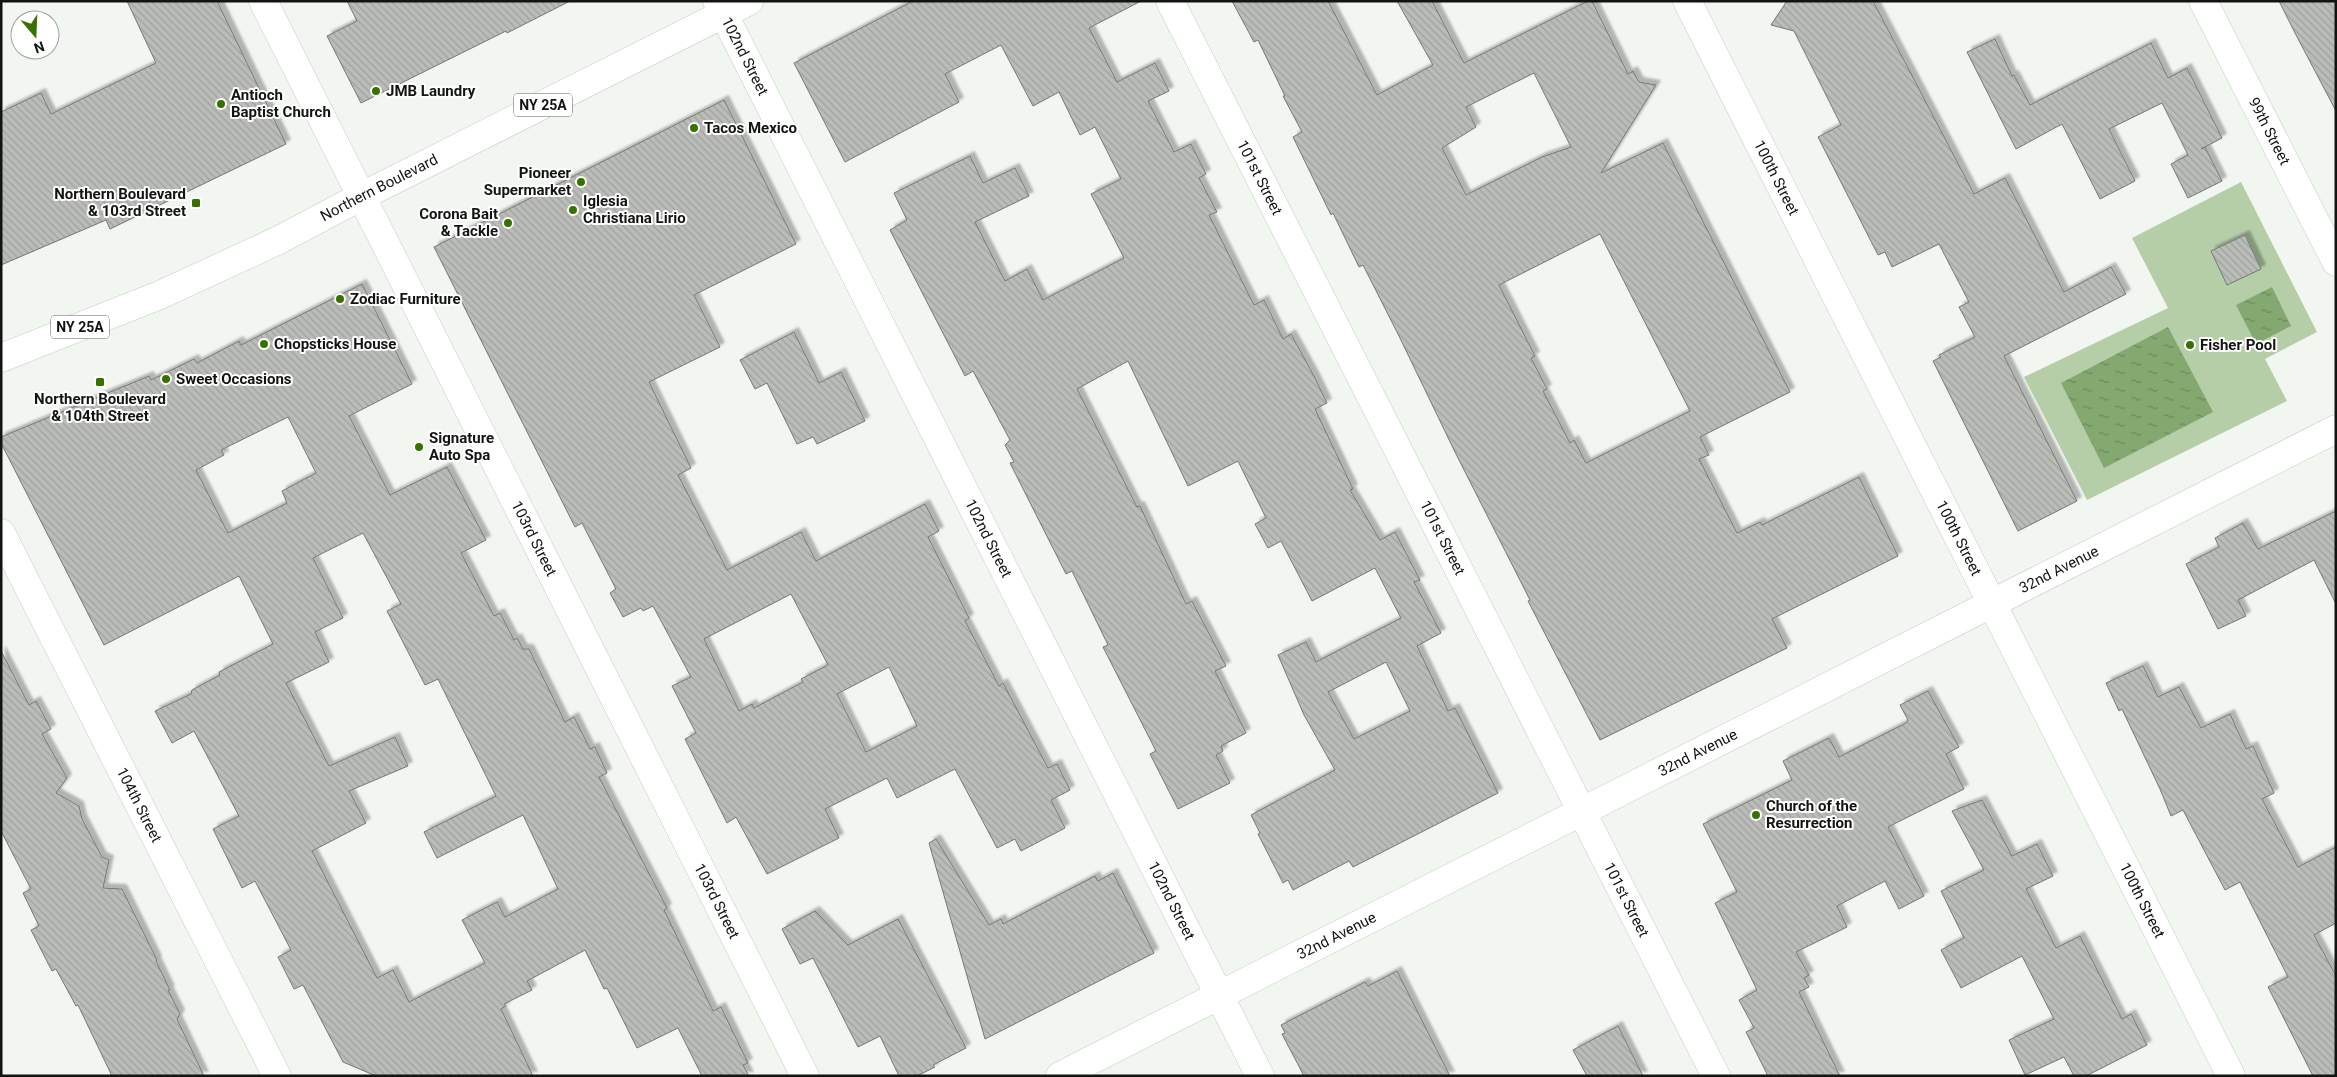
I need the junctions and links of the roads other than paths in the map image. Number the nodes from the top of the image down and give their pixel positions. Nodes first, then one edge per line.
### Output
1 (263, 1) edge
2 (749, 1) edge
3 (1170, 1) edge
4 (1686, 1) edge
5 (2203, 1) edge
6 (720, 8) edge
7 (362, 196) junction
8 (2336, 262) edge
9 (1, 358) edge
10 (2336, 429) edge
11 (1, 533) edge
12 (1992, 602) junction
13 (1582, 811) junction
14 (1220, 995) junction
15 (276, 1076) edge
16 (806, 1076) edge
17 (1060, 1076) edge
18 (1260, 1076) edge
19 (1716, 1076) edge
20 (2231, 1076) edge

1 - 7 street, 103rd Street
2 - 6 street, Northern Boulevard / NY 25A
3 - 13 street, 101st Street
4 - 12 street, 100th Street
5 - 8 street, 99th Street
6 - 7 street, Northern Boulevard / NY 25A
6 - 14 street, 102nd Street
7 - 9 street, Northern Boulevard / NY 25A
7 - 16 street, 103rd Street
10 - 12 street, 32nd Avenue
11 - 15 street, 104th Street
12 - 13 street, 32nd Avenue
12 - 20 street, 100th Street
13 - 14 street, 32nd Avenue
13 - 19 street, 101st Street
14 - 17 street, 32nd Avenue
14 - 18 street, 102nd Street

